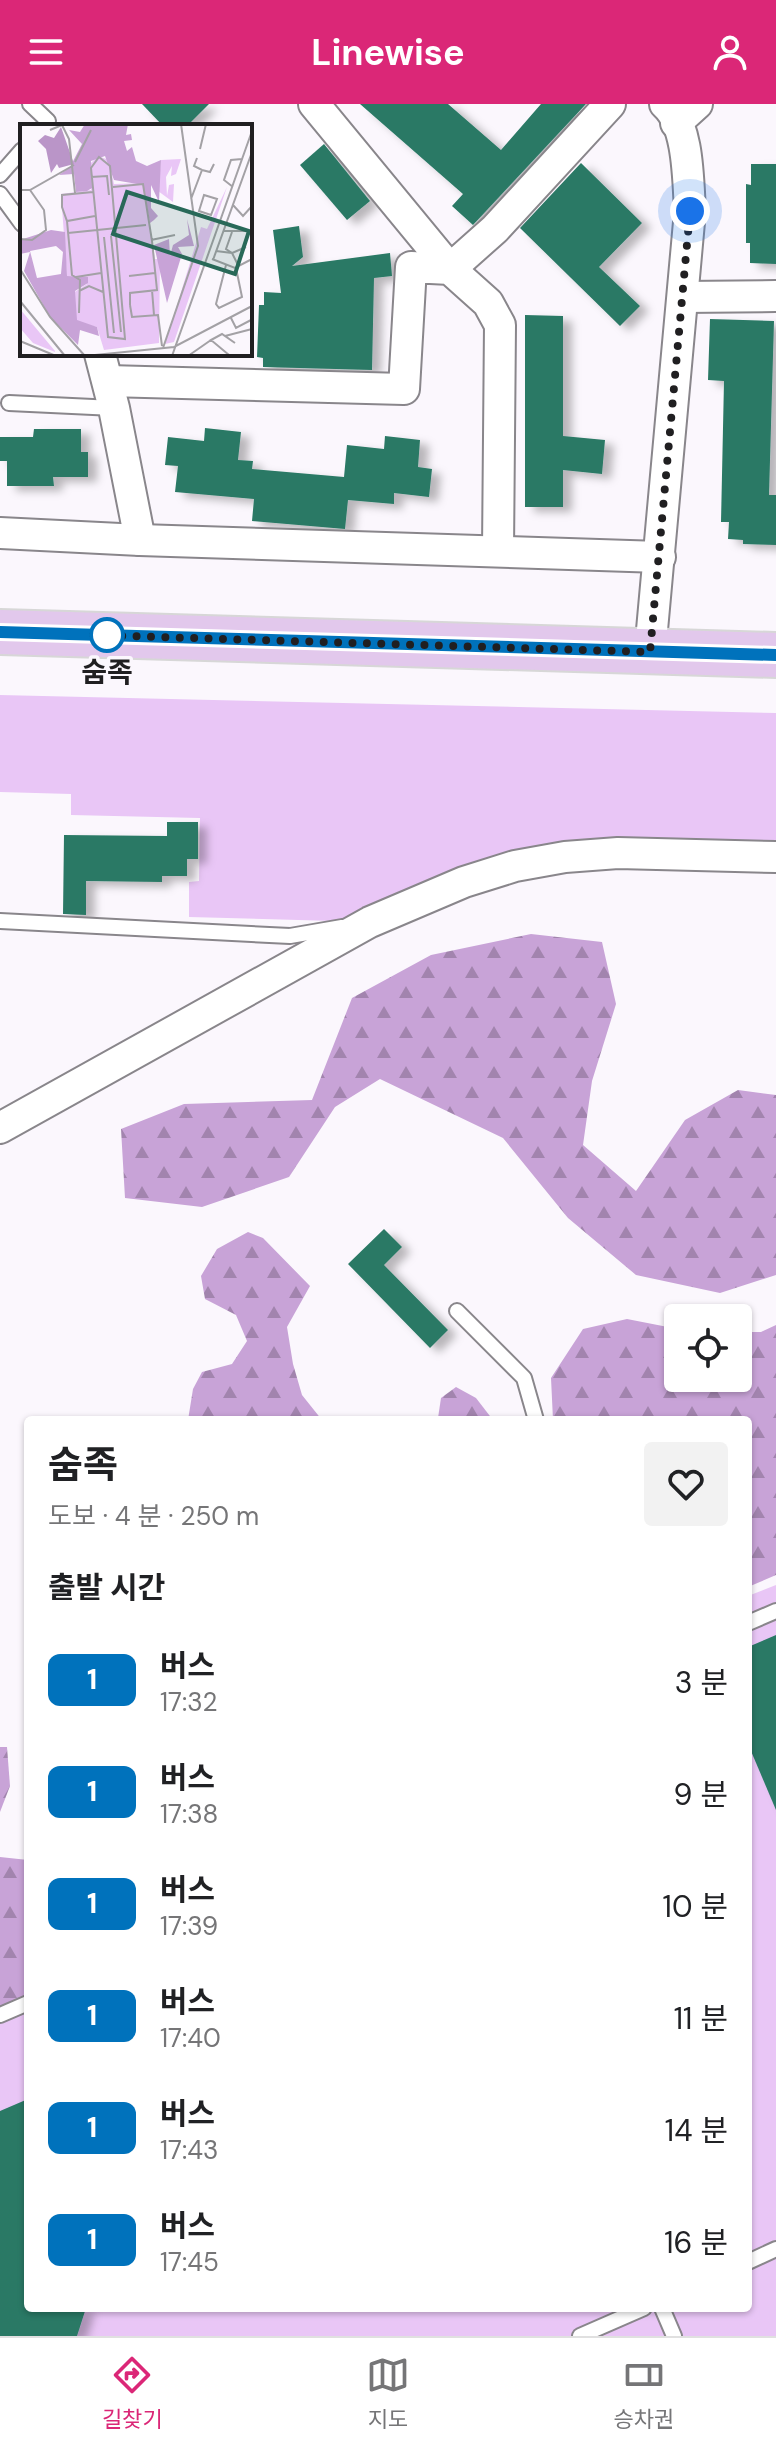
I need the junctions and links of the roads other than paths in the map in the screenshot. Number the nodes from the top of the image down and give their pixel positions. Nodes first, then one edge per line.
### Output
1 (30, 104) edge
2 (314, 104) edge
3 (610, 104) edge
4 (679, 110) edge
5 (46, 124) edge
6 (20, 152) edge
7 (0, 175) edge
8 (0, 194) edge
9 (20, 221) edge
10 (450, 269) junction
11 (776, 296) edge
12 (683, 297) junction
13 (108, 381) edge
14 (9, 403) dead end
15 (0, 533) edge
16 (140, 540) junction
17 (498, 550) junction
18 (660, 557) junction
19 (0, 632) edge
20 (650, 652) junction
21 (776, 655) edge
22 (776, 857) edge
23 (0, 921) edge
24 (370, 922) junction
25 (0, 1128) edge
26 (457, 1311) dead end
27 (535, 1416) edge
28 (776, 1611) edge
29 (752, 1621) edge
30 (24, 2005) edge
31 (0, 2015) edge
32 (772, 2251) edge
33 (752, 2260) edge
34 (776, 2268) edge
35 (635, 2312) edge
36 (664, 2312) edge
37 (580, 2336) edge
38 (674, 2336) edge

1 - 5 lane
2 - 10 street
3 - 10 street
4 - 12 street
6 - 7 lane
8 - 9 lane
10 - 13 street
10 - 17 street
11 - 12 street
12 - 18 street
13 - 14 lane
13 - 16 street
15 - 16 street
16 - 17 street
17 - 18 street
18 - 20 street
19 - 20 main road
20 - 21 main road
22 - 24 street
23 - 24 lane
24 - 25 street
26 - 27 lane
28 - 29 lane
30 - 31 lane
32 - 33 lane
32 - 34 lane
35 - 37 lane
36 - 38 lane

